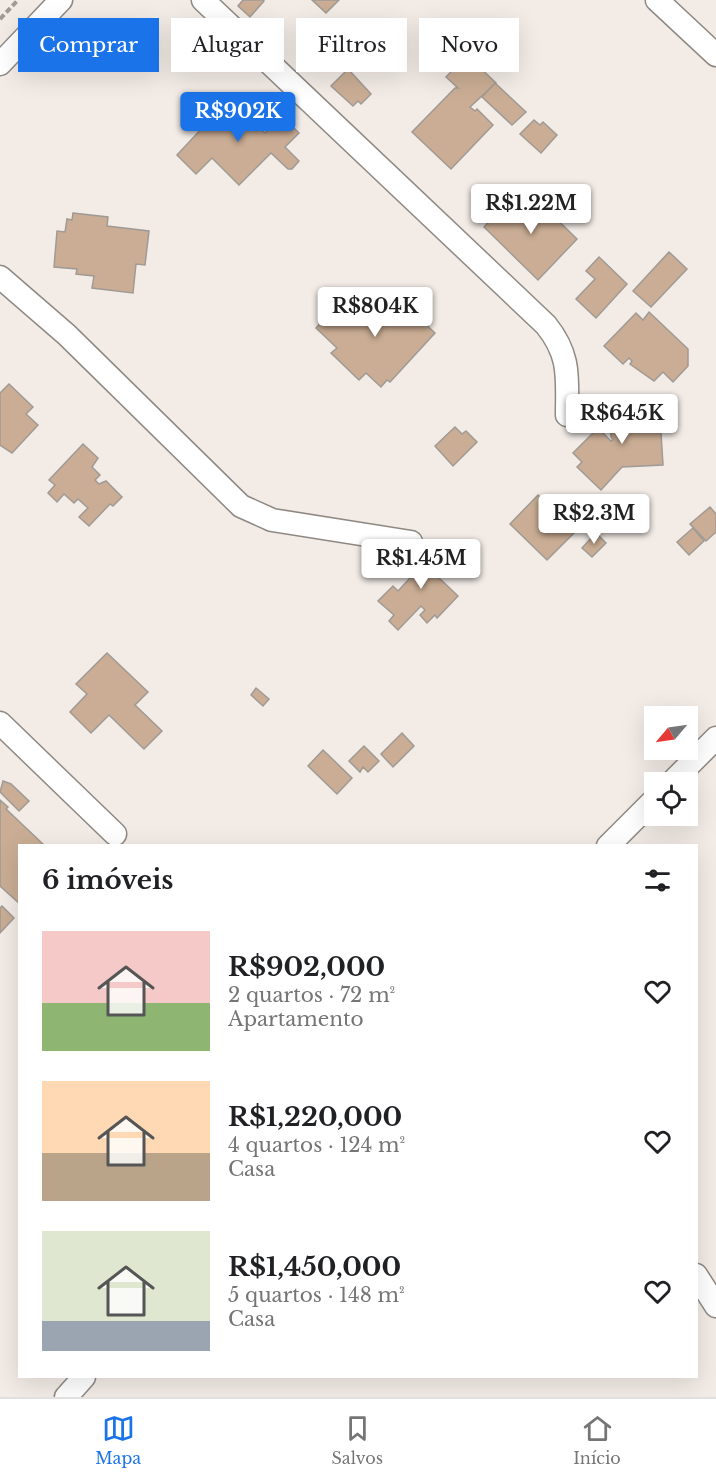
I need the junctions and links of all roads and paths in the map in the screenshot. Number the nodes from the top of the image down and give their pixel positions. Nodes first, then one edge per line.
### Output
1 (18, 0) edge
2 (61, 0) edge
3 (204, 0) edge
4 (657, 0) edge
5 (0, 19) edge
6 (716, 55) edge
7 (0, 64) edge
8 (0, 277) edge
9 (567, 415) dead end
10 (411, 542) dead end
11 (0, 723) edge
12 (716, 738) edge
13 (682, 772) edge
14 (644, 810) edge
15 (116, 834) dead end
16 (610, 844) edge
17 (698, 1278) edge
18 (716, 1306) edge
19 (83, 1378) edge
20 (66, 1397) edge

1 - 5 path
2 - 7 street
3 - 9 street
4 - 6 street
8 - 10 street
11 - 15 street
12 - 13 street
14 - 16 street
17 - 18 street
19 - 20 street

